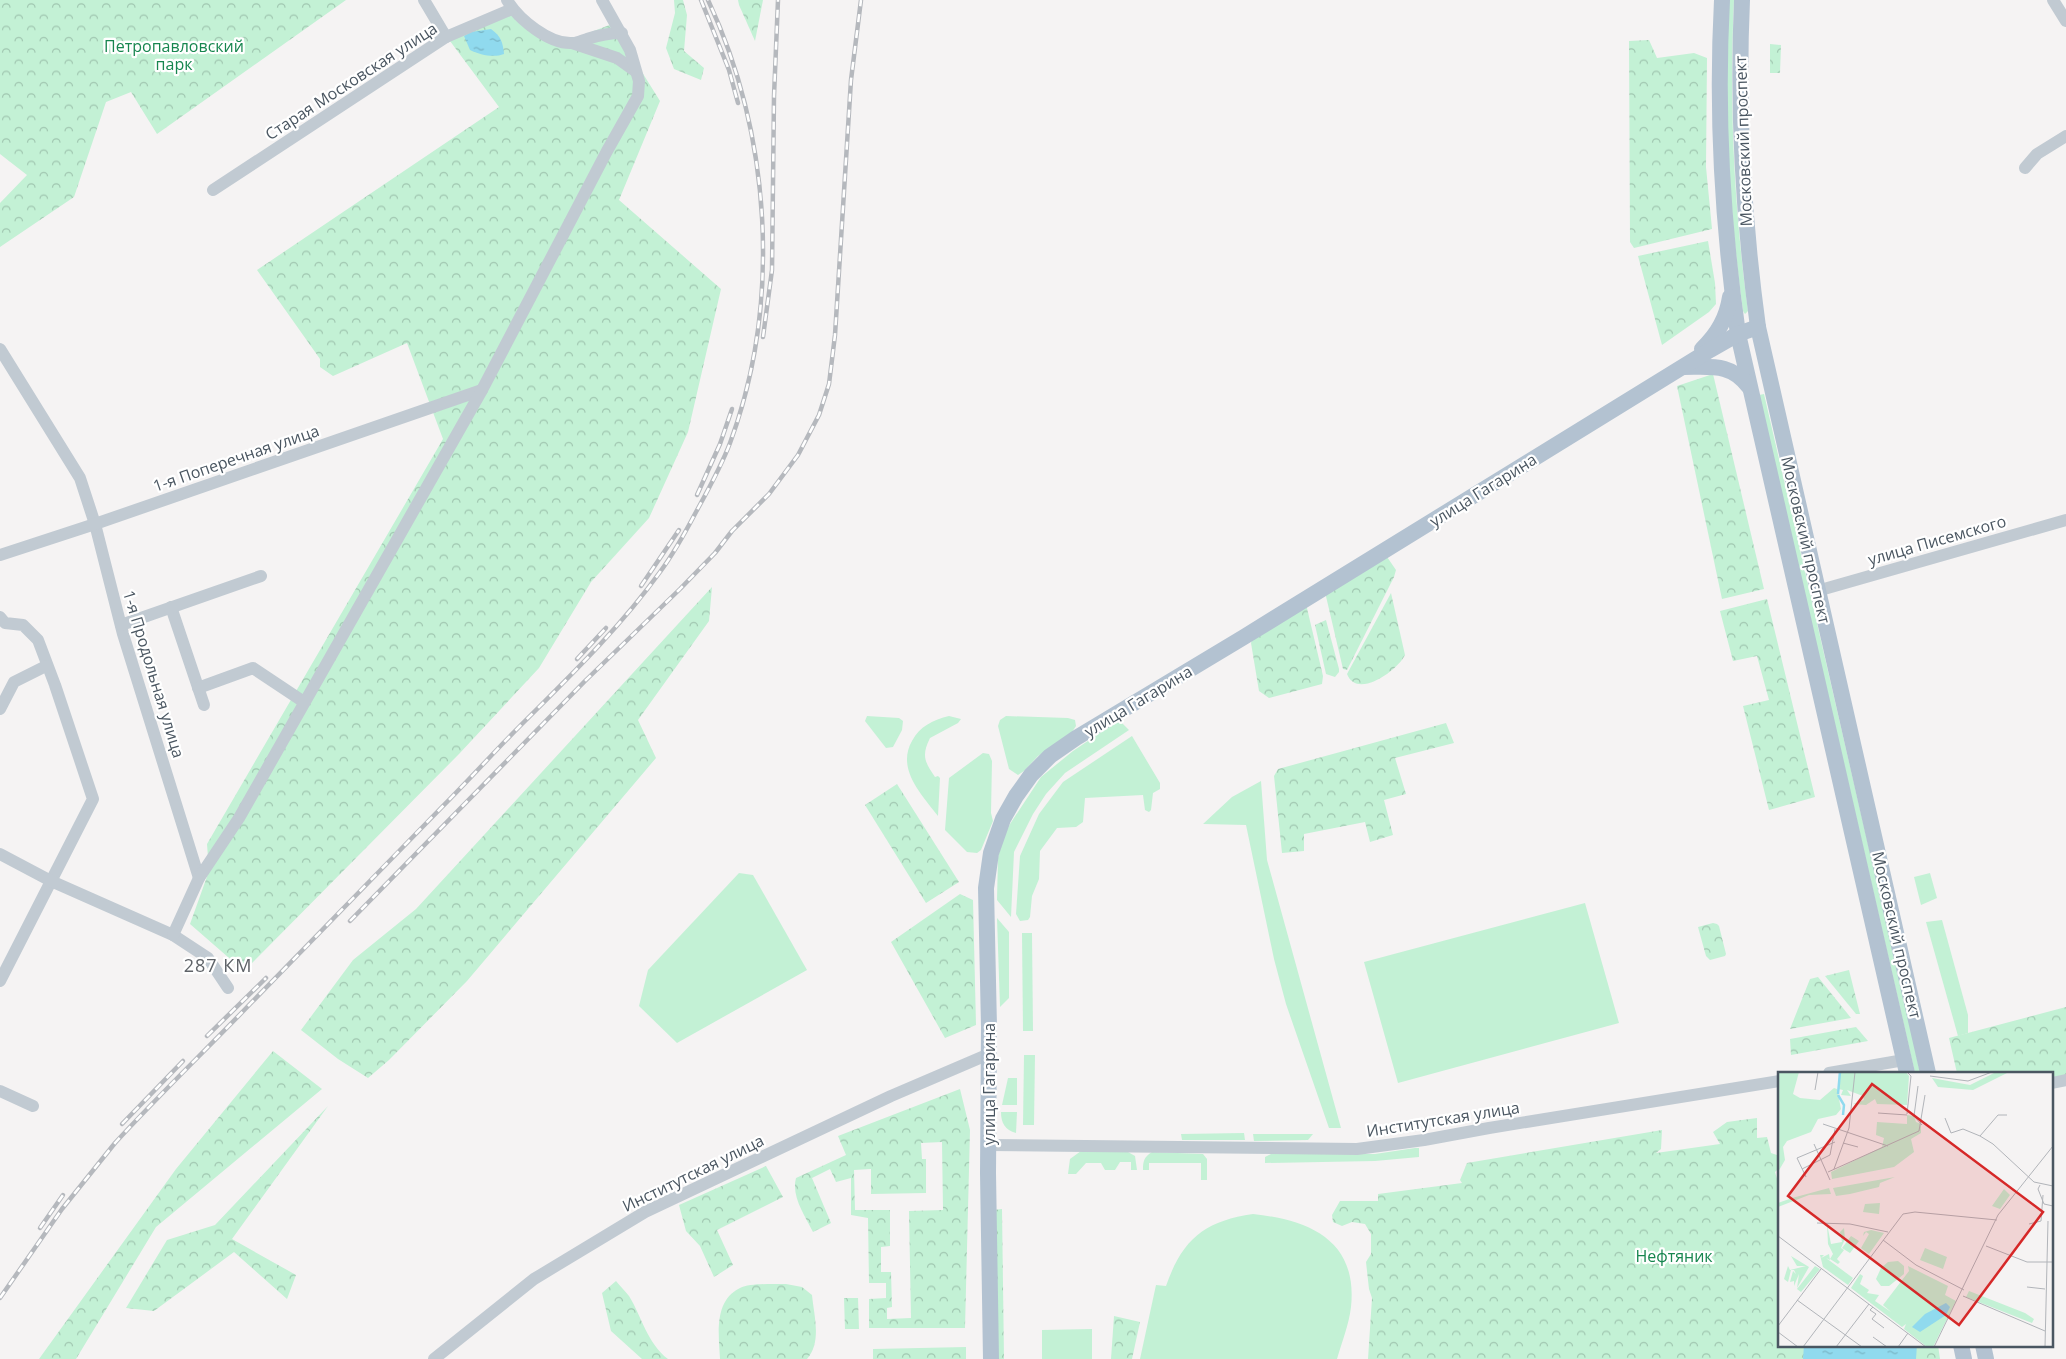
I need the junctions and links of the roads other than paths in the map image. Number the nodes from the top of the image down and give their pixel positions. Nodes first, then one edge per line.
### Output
1 (424, 0) edge
2 (602, 0) edge
3 (1722, 0) edge
4 (1742, 0) edge
5 (2053, 0) edge
6 (510, 5) edge
7 (2066, 21) edge
8 (622, 33) junction
9 (446, 37) junction
10 (572, 43) junction
11 (635, 71) junction
12 (2066, 136) edge
13 (2025, 168) dead end
14 (213, 190) dead end
15 (1731, 286) junction
16 (1758, 327) junction
17 (1738, 334) junction
18 (0, 348) edge
19 (1681, 367) junction
20 (1749, 387) junction
21 (482, 390) junction
22 (2066, 520) edge
23 (95, 524) junction
24 (0, 555) edge
25 (261, 576) dead end
26 (1817, 591) junction
27 (171, 607) junction
28 (0, 617) edge
29 (121, 625) junction
30 (46, 666) junction
31 (198, 688) junction
32 (304, 702) junction
33 (204, 705) dead end
34 (0, 709) edge
35 (0, 854) edge
36 (199, 878) junction
37 (51, 881) junction
38 (172, 935) junction
39 (0, 981) edge
40 (228, 988) dead end
41 (989, 1054) junction
42 (1905, 1066) edge
43 (1840, 1072) edge
44 (1928, 1072) edge
45 (1778, 1081) edge
46 (0, 1091) edge
47 (33, 1106) dead end
48 (988, 1145) junction
49 (1962, 1346) edge
50 (1983, 1346) edge
51 (434, 1359) edge
52 (991, 1359) edge
53 (1964, 1359) edge
54 (1986, 1359) edge

1 - 9 street
2 - 8 street
3 - 15 main road, Московский проспект
4 - 16 main road, Московский проспект
5 - 7 street
6 - 9 street, Старая Московская улица
6 - 10 street
8 - 10 street
8 - 11 street
9 - 14 street, Старая Московская улица
10 - 11 street
11 - 21 street
12 - 13 street
15 - 17 main road, Московский проспект
15 - 19 main road
16 - 17 main road, улица Гагарина
16 - 26 main road, Московский проспект
17 - 19 main road, улица Гагарина
17 - 20 main road, Московский проспект
18 - 23 street, 1-я Продольная улица
19 - 20 main road
19 - 41 main road, улица Гагарина
20 - 42 main road, Московский проспект
21 - 23 street, 1-я Поперечная улица
21 - 32 street
22 - 26 street, улица Писемского
23 - 24 street, 1-я Поперечная улица
23 - 29 street, 1-я Продольная улица
25 - 27 street
26 - 44 main road, Московский проспект
27 - 29 street
27 - 31 street
28 - 30 street
29 - 36 street, 1-я Продольная улица
30 - 34 street
30 - 37 street
31 - 32 street
31 - 33 street
32 - 36 street
35 - 37 street
36 - 38 street
37 - 38 street
37 - 39 street
38 - 40 street
41 - 48 main road, улица Гагарина
41 - 51 street, Институтская улица
42 - 43 street
45 - 48 street, Институтская улица
46 - 47 street
48 - 52 main road, улица Гагарина
49 - 53 main road
50 - 54 main road

